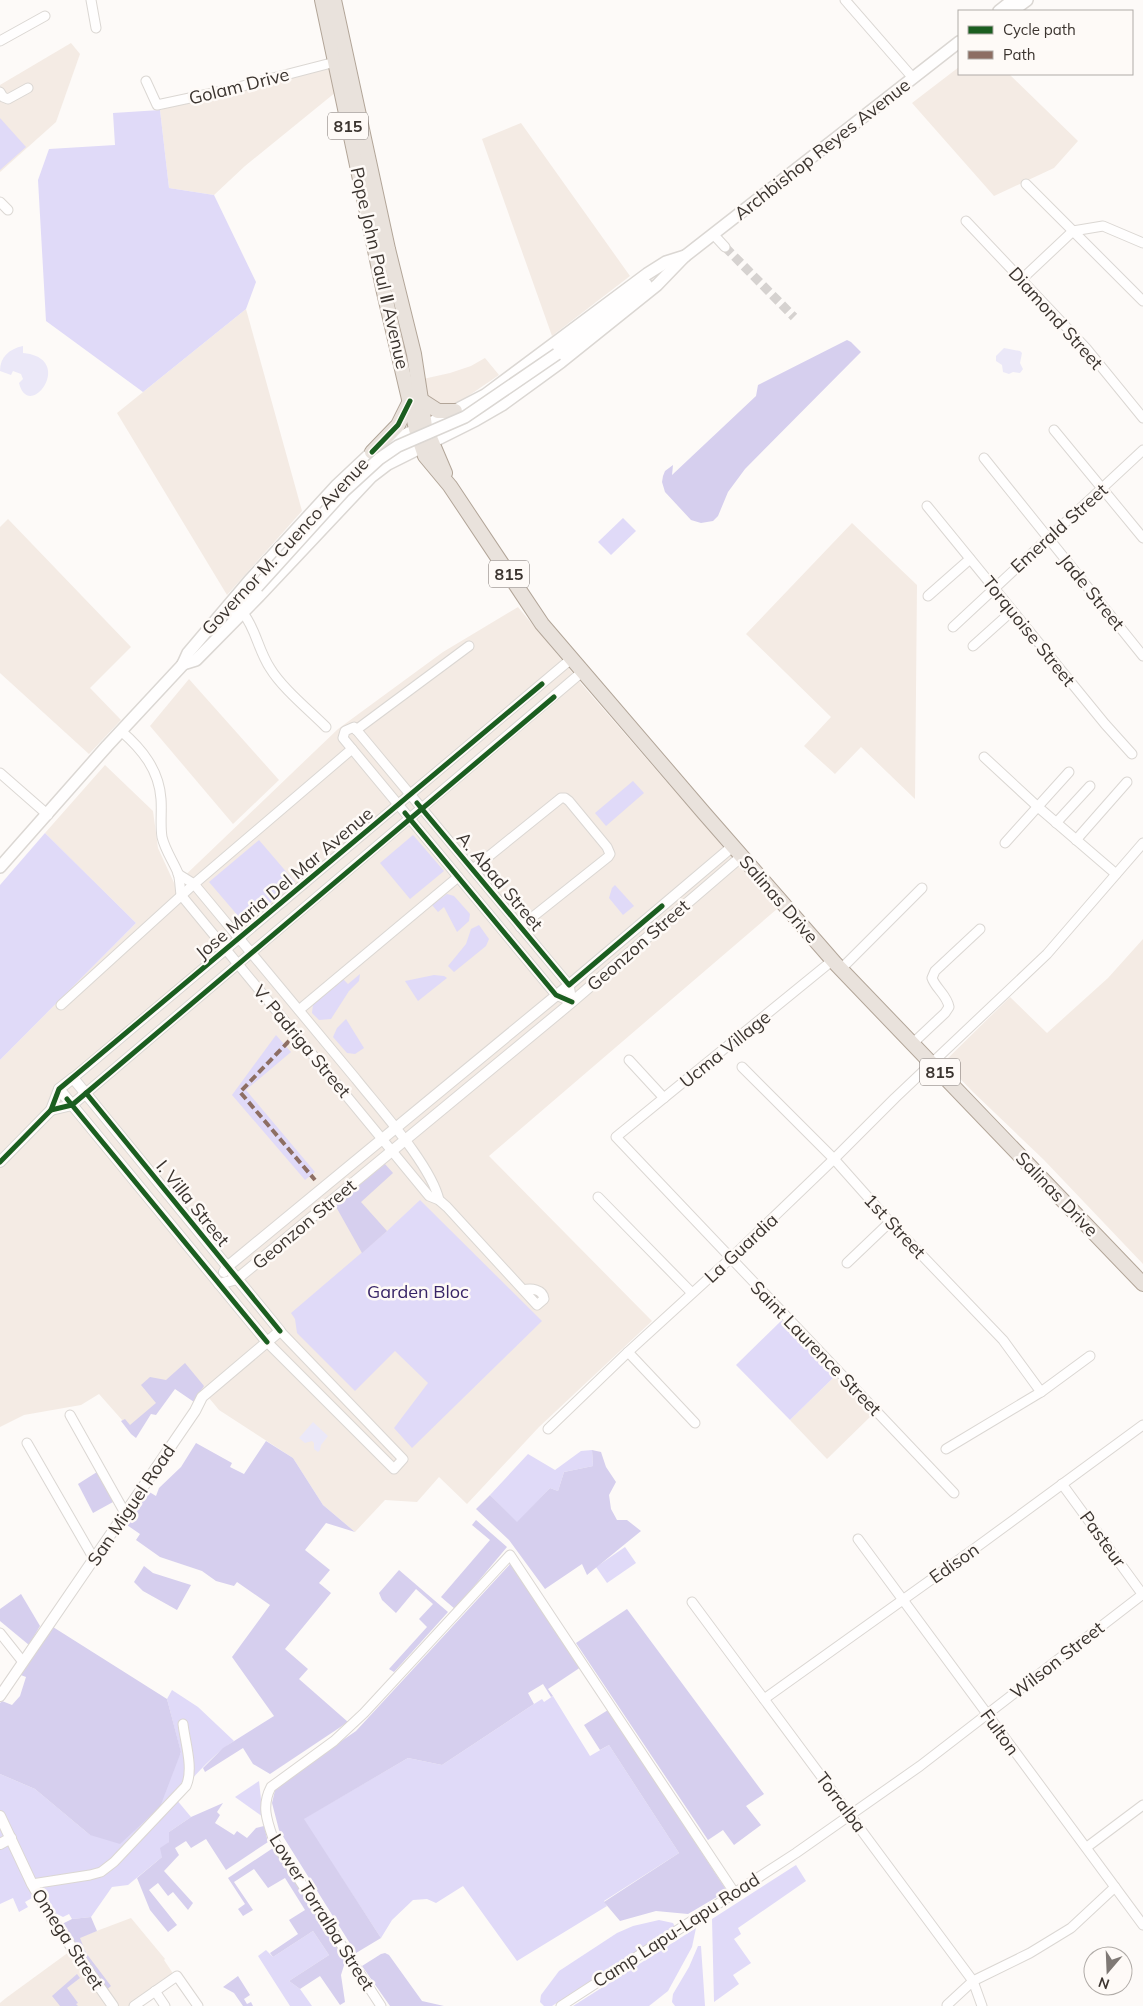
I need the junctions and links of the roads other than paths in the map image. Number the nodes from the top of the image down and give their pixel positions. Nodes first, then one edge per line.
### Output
1 (91, 0) edge
2 (322, 0) edge
3 (334, 0) edge
4 (845, 0) edge
5 (1004, 0) edge
6 (1013, 0) edge
7 (1027, 0) edge
8 (991, 10) edge
9 (1000, 10) edge
10 (1013, 10) edge
11 (45, 16) dead end
12 (96, 28) dead end
13 (0, 41) edge
14 (958, 43) edge
15 (341, 61) junction
16 (913, 78) junction
17 (146, 81) dead end
18 (28, 88) dead end
19 (0, 92) edge
20 (1026, 184) dead end
21 (0, 202) edge
22 (8, 210) dead end
23 (966, 221) dead end
24 (1073, 231) junction
25 (713, 234) junction
26 (1143, 243) edge
27 (725, 247) tunnel mouth
28 (685, 256) junction
29 (1022, 279) junction
30 (1143, 301) edge
31 (557, 354) joint
32 (415, 400) junction
33 (459, 410) junction
34 (1143, 418) edge
35 (472, 422) junction
36 (421, 428) junction
37 (1054, 430) dead end
38 (427, 445) junction
39 (1143, 450) edge
40 (371, 452) junction
41 (984, 458) dead end
42 (381, 469) junction
43 (1103, 488) junction
44 (927, 506) dead end
45 (1048, 537) junction
46 (1143, 538) edge
47 (970, 559) junction
48 (993, 588) junction
49 (928, 596) dead end
50 (1012, 611) junction
51 (243, 613) junction
52 (953, 627) dead end
53 (469, 646) dead end
54 (973, 646) dead end
55 (1143, 656) edge
56 (571, 660) junction
57 (183, 664) junction
58 (582, 672) junction
59 (326, 727) dead end
60 (356, 730) junction
61 (121, 731) junction
62 (352, 749) junction
63 (1132, 754) dead end
64 (984, 757) dead end
65 (1069, 772) dead end
66 (0, 773) edge
67 (1127, 782) dead end
68 (1090, 786) dead end
69 (410, 795) junction
70 (398, 805) junction
71 (1038, 807) junction
72 (422, 809) junction
73 (48, 815) junction
74 (410, 818) junction
75 (1056, 823) junction
76 (1076, 840) junction
77 (1005, 843) dead end
78 (1143, 843) edge
79 (738, 851) junction
80 (0, 867) edge
81 (473, 869) junction
82 (178, 874) junction
83 (1116, 874) junction
84 (458, 877) junction
85 (194, 884) junction
86 (922, 888) dead end
87 (181, 895) junction
88 (520, 927) junction
89 (980, 929) dead end
90 (239, 938) junction
91 (226, 949) junction
92 (251, 953) junction
93 (238, 964) junction
94 (837, 964) junction
95 (568, 985) junction
96 (556, 995) junction
97 (572, 1002) junction
98 (61, 1005) dead end
99 (299, 1010) junction
100 (912, 1044) junction
101 (629, 1060) dead end
102 (931, 1063) junction
103 (742, 1067) dead end
104 (73, 1078) junction
105 (59, 1089) junction
106 (86, 1093) junction
107 (664, 1098) junction
108 (72, 1104) junction
109 (51, 1110) junction
110 (394, 1128) junction
111 (616, 1137) joint
112 (383, 1138) junction
113 (404, 1140) junction
114 (392, 1150) junction
115 (834, 1159) junction
116 (0, 1162) edge
117 (598, 1197) dead end
118 (439, 1200) junction
119 (890, 1222) junction
120 (731, 1258) junction
121 (847, 1263) dead end
122 (227, 1267) junction
123 (237, 1279) junction
124 (219, 1284) junction
125 (1143, 1284) edge
126 (522, 1290) dead end
127 (692, 1293) junction
128 (280, 1331) junction
129 (267, 1342) junction
130 (628, 1352) junction
131 (1090, 1356) dead end
132 (1041, 1392) junction
133 (342, 1397) junction
134 (331, 1406) junction
135 (70, 1415) dead end
136 (695, 1423) dead end
137 (1143, 1424) edge
138 (548, 1429) dead end
139 (27, 1442) dead end
140 (388, 1443) junction
141 (946, 1449) dead end
142 (378, 1453) junction
143 (1062, 1484) junction
144 (954, 1493) dead end
145 (125, 1513) junction
146 (858, 1539) dead end
147 (94, 1559) junction
148 (1143, 1594) edge
149 (903, 1599) junction
150 (692, 1602) dead end
151 (0, 1633) edge
152 (23, 1662) junction
153 (0, 1696) edge
154 (764, 1700) junction
155 (987, 1714) junction
156 (183, 1724) dead end
157 (1143, 1806) edge
158 (851, 1815) junction
159 (0, 1816) edge
160 (12, 1838) junction
161 (0, 1844) edge
162 (1087, 1847) junction
163 (32, 1884) junction
164 (1114, 1887) junction
165 (734, 1892) junction
166 (1143, 1925) edge
167 (973, 1981) junction
168 (155, 1991) junction
169 (947, 2005) edge
170 (113, 2006) edge
171 (134, 2006) edge
172 (165, 2006) edge
173 (198, 2006) edge
174 (381, 2006) edge
175 (561, 2006) edge
176 (982, 2006) edge

1 - 12 street
2 - 15 main road, Pope John Paul Ⅱ Avenue / 815
3 - 15 main road, Pope John Paul Ⅱ Avenue / 815
4 - 16 street
5 - 8 main road
6 - 9 main road
7 - 10 main road
11 - 13 street
14 - 16 main road, Archbishop Reyes Avenue
15 - 17 street, Golam Drive
15 - 32 main road, Pope John Paul Ⅱ Avenue / 815
16 - 25 main road, Archbishop Reyes Avenue
18 - 19 street
20 - 24 street
21 - 22 street
23 - 29 street, Diamond Street
24 - 26 street
24 - 29 street
24 - 30 street
25 - 27 street
25 - 28 main road, Archbishop Reyes Avenue
28 - 31 main road, Archbishop Reyes Avenue
28 - 33 main road, Archbishop Reyes Avenue
28 - 35 main road, Archbishop Reyes Avenue
29 - 34 street, Diamond Street
31 - 57 main road, Governor M. Cuenco Avenue, bridge
32 - 33 main road
32 - 36 main road, Pope John Paul Ⅱ Avenue / 815
32 - 40 main road
33 - 35 main road
33 - 36 main road, Archbishop Reyes Avenue
35 - 38 main road, Archbishop Reyes Avenue
36 - 38 main road, Pope John Paul Ⅱ Avenue / 815
36 - 40 main road, Governor M. Cuenco Avenue
37 - 43 street
38 - 42 main road, Governor M. Cuenco Avenue
38 - 56 main road, Salinas Drive / 815
39 - 43 street, Emerald Street
40 - 42 main road
40 - 57 main road, Governor M. Cuenco Avenue
41 - 45 street, Jade Street
42 - 51 main road, Governor M. Cuenco Avenue
43 - 45 street, Emerald Street
43 - 46 street
44 - 47 street, Torquoise Street
45 - 48 street, Emerald Street
45 - 55 street, Jade Street
47 - 48 street, Torquoise Street
47 - 49 street
48 - 50 street, Torquoise Street
48 - 52 street, Emerald Street
50 - 54 street
50 - 63 street, Torquoise Street
51 - 57 main road, Governor M. Cuenco Avenue
51 - 59 street
53 - 60 street
56 - 58 main road, Salinas Drive / 815
56 - 69 street, Jose Maria Del Mar Avenue
57 - 61 main road, Governor M. Cuenco Avenue
58 - 72 street, Jose Maria Del Mar Avenue
58 - 79 main road, Salinas Drive / 815
60 - 62 street, A. Abad Street
60 - 69 street, A. Abad Street
61 - 73 main road, Governor M. Cuenco Avenue
61 - 82 street
62 - 70 street, A. Abad Street
62 - 85 street
64 - 71 street
65 - 71 street
66 - 73 street
67 - 76 street
68 - 75 street
69 - 70 street, Jose Maria Del Mar Avenue
69 - 72 street, A. Abad Street
70 - 74 street, A. Abad Street
70 - 90 street, Jose Maria Del Mar Avenue
71 - 75 street
71 - 77 street
72 - 74 street, Jose Maria Del Mar Avenue
72 - 81 street, A. Abad Street
73 - 80 main road, Governor M. Cuenco Avenue
74 - 84 street, A. Abad Street
74 - 92 street, Jose Maria Del Mar Avenue
75 - 76 street
76 - 83 street
78 - 83 street, La Guardia
79 - 94 main road, Salinas Drive / 815
79 - 95 street, Geonzon Street
79 - 97 street, Geonzon Street
81 - 88 street, A. Abad Street
81 - 88 street
82 - 85 street, V. Padriga Street
82 - 87 street
83 - 102 street, La Guardia
84 - 96 street, A. Abad Street
84 - 99 street
85 - 87 street
85 - 90 street, V. Padriga Street
86 - 94 street, Ucma Village
87 - 91 street, V. Padriga Street
87 - 98 street
88 - 95 street, A. Abad Street
89 - 100 street
90 - 91 street, Jose Maria Del Mar Avenue
90 - 92 street, V. Padriga Street
91 - 93 street, V. Padriga Street
91 - 104 street, Jose Maria Del Mar Avenue
92 - 93 street, Jose Maria Del Mar Avenue
92 - 99 street, V. Padriga Street
93 - 106 street, Jose Maria Del Mar Avenue
93 - 112 street, V. Padriga Street
94 - 100 main road, Salinas Drive / 815
94 - 107 street, Ucma Village
95 - 96 street, Geonzon Street
95 - 97 street, A. Abad Street
96 - 97 street, A. Abad Street
96 - 110 street, Geonzon Street
97 - 113 street, Geonzon Street
99 - 110 street, V. Padriga Street
100 - 102 main road, Salinas Drive / 815
101 - 107 street
102 - 115 street, La Guardia
102 - 125 main road, Salinas Drive / 815
103 - 115 street, 1st Street
104 - 105 street, Jose Maria Del Mar Avenue
104 - 106 street, I. Villa Street
105 - 108 street, I. Villa Street
105 - 109 street, Jose Maria Del Mar Avenue
106 - 108 street, Jose Maria Del Mar Avenue
106 - 122 street, I. Villa Street
107 - 111 street, Ucma Village
108 - 109 street, Jose Maria Del Mar Avenue
108 - 124 street, I. Villa Street
109 - 116 street, Jose Maria Del Mar Avenue
110 - 112 street, Geonzon Street
110 - 113 street, V. Padriga Street
111 - 120 street, Saint Laurence Street
112 - 114 street, V. Padriga Street
112 - 122 street, Geonzon Street
113 - 114 street, Geonzon Street
113 - 118 street, V. Padriga Street
114 - 118 street, V. Padriga Street
114 - 123 street, Geonzon Street
115 - 119 street, 1st Street
115 - 120 street, La Guardia
117 - 127 street
118 - 126 street, V. Padriga Street
119 - 121 street
119 - 132 street, 1st Street
120 - 127 street, La Guardia
120 - 144 street, Saint Laurence Street
122 - 123 street, I. Villa Street
122 - 124 street, Geonzon Street
123 - 124 street, Geonzon Street
123 - 128 street, I. Villa Street
124 - 129 street, I. Villa Street
127 - 130 street, La Guardia
128 - 129 street, San Miguel Road
128 - 133 street, I. Villa Street
129 - 134 street, I. Villa Street
129 - 145 street, San Miguel Road
130 - 136 street
130 - 138 street, La Guardia
131 - 132 street
132 - 141 street
133 - 134 street
133 - 140 street, I. Villa Street
134 - 142 street, I. Villa Street
135 - 145 street
137 - 143 street, Edison
139 - 147 street
140 - 142 street
140 - 142 street, I. Villa Street
143 - 148 street, Pasteur
143 - 149 street, Edison
145 - 147 street, San Miguel Road
146 - 149 street, Fulton
147 - 152 street, San Miguel Road
148 - 155 street, Wilson Street
149 - 154 street, Edison
149 - 155 street, Fulton
150 - 154 street, Torralba
151 - 152 street
152 - 153 street, San Miguel Road
154 - 158 street, Torralba
155 - 158 street, Wilson Street
155 - 162 street, Fulton
156 - 163 street
157 - 162 street
158 - 165 street, Camp Lapu-Lapu Road
158 - 167 street, Torralba
159 - 160 street, Omega Street
160 - 161 street
160 - 163 street, Omega Street
162 - 164 street, Fulton
163 - 170 street, Omega Street
164 - 166 street, Fulton
164 - 167 street
165 - 174 street, Lower Torralba Street
165 - 175 street, Camp Lapu-Lapu Road
167 - 169 street
167 - 176 street, Torralba
168 - 171 street
168 - 172 street
168 - 173 street

